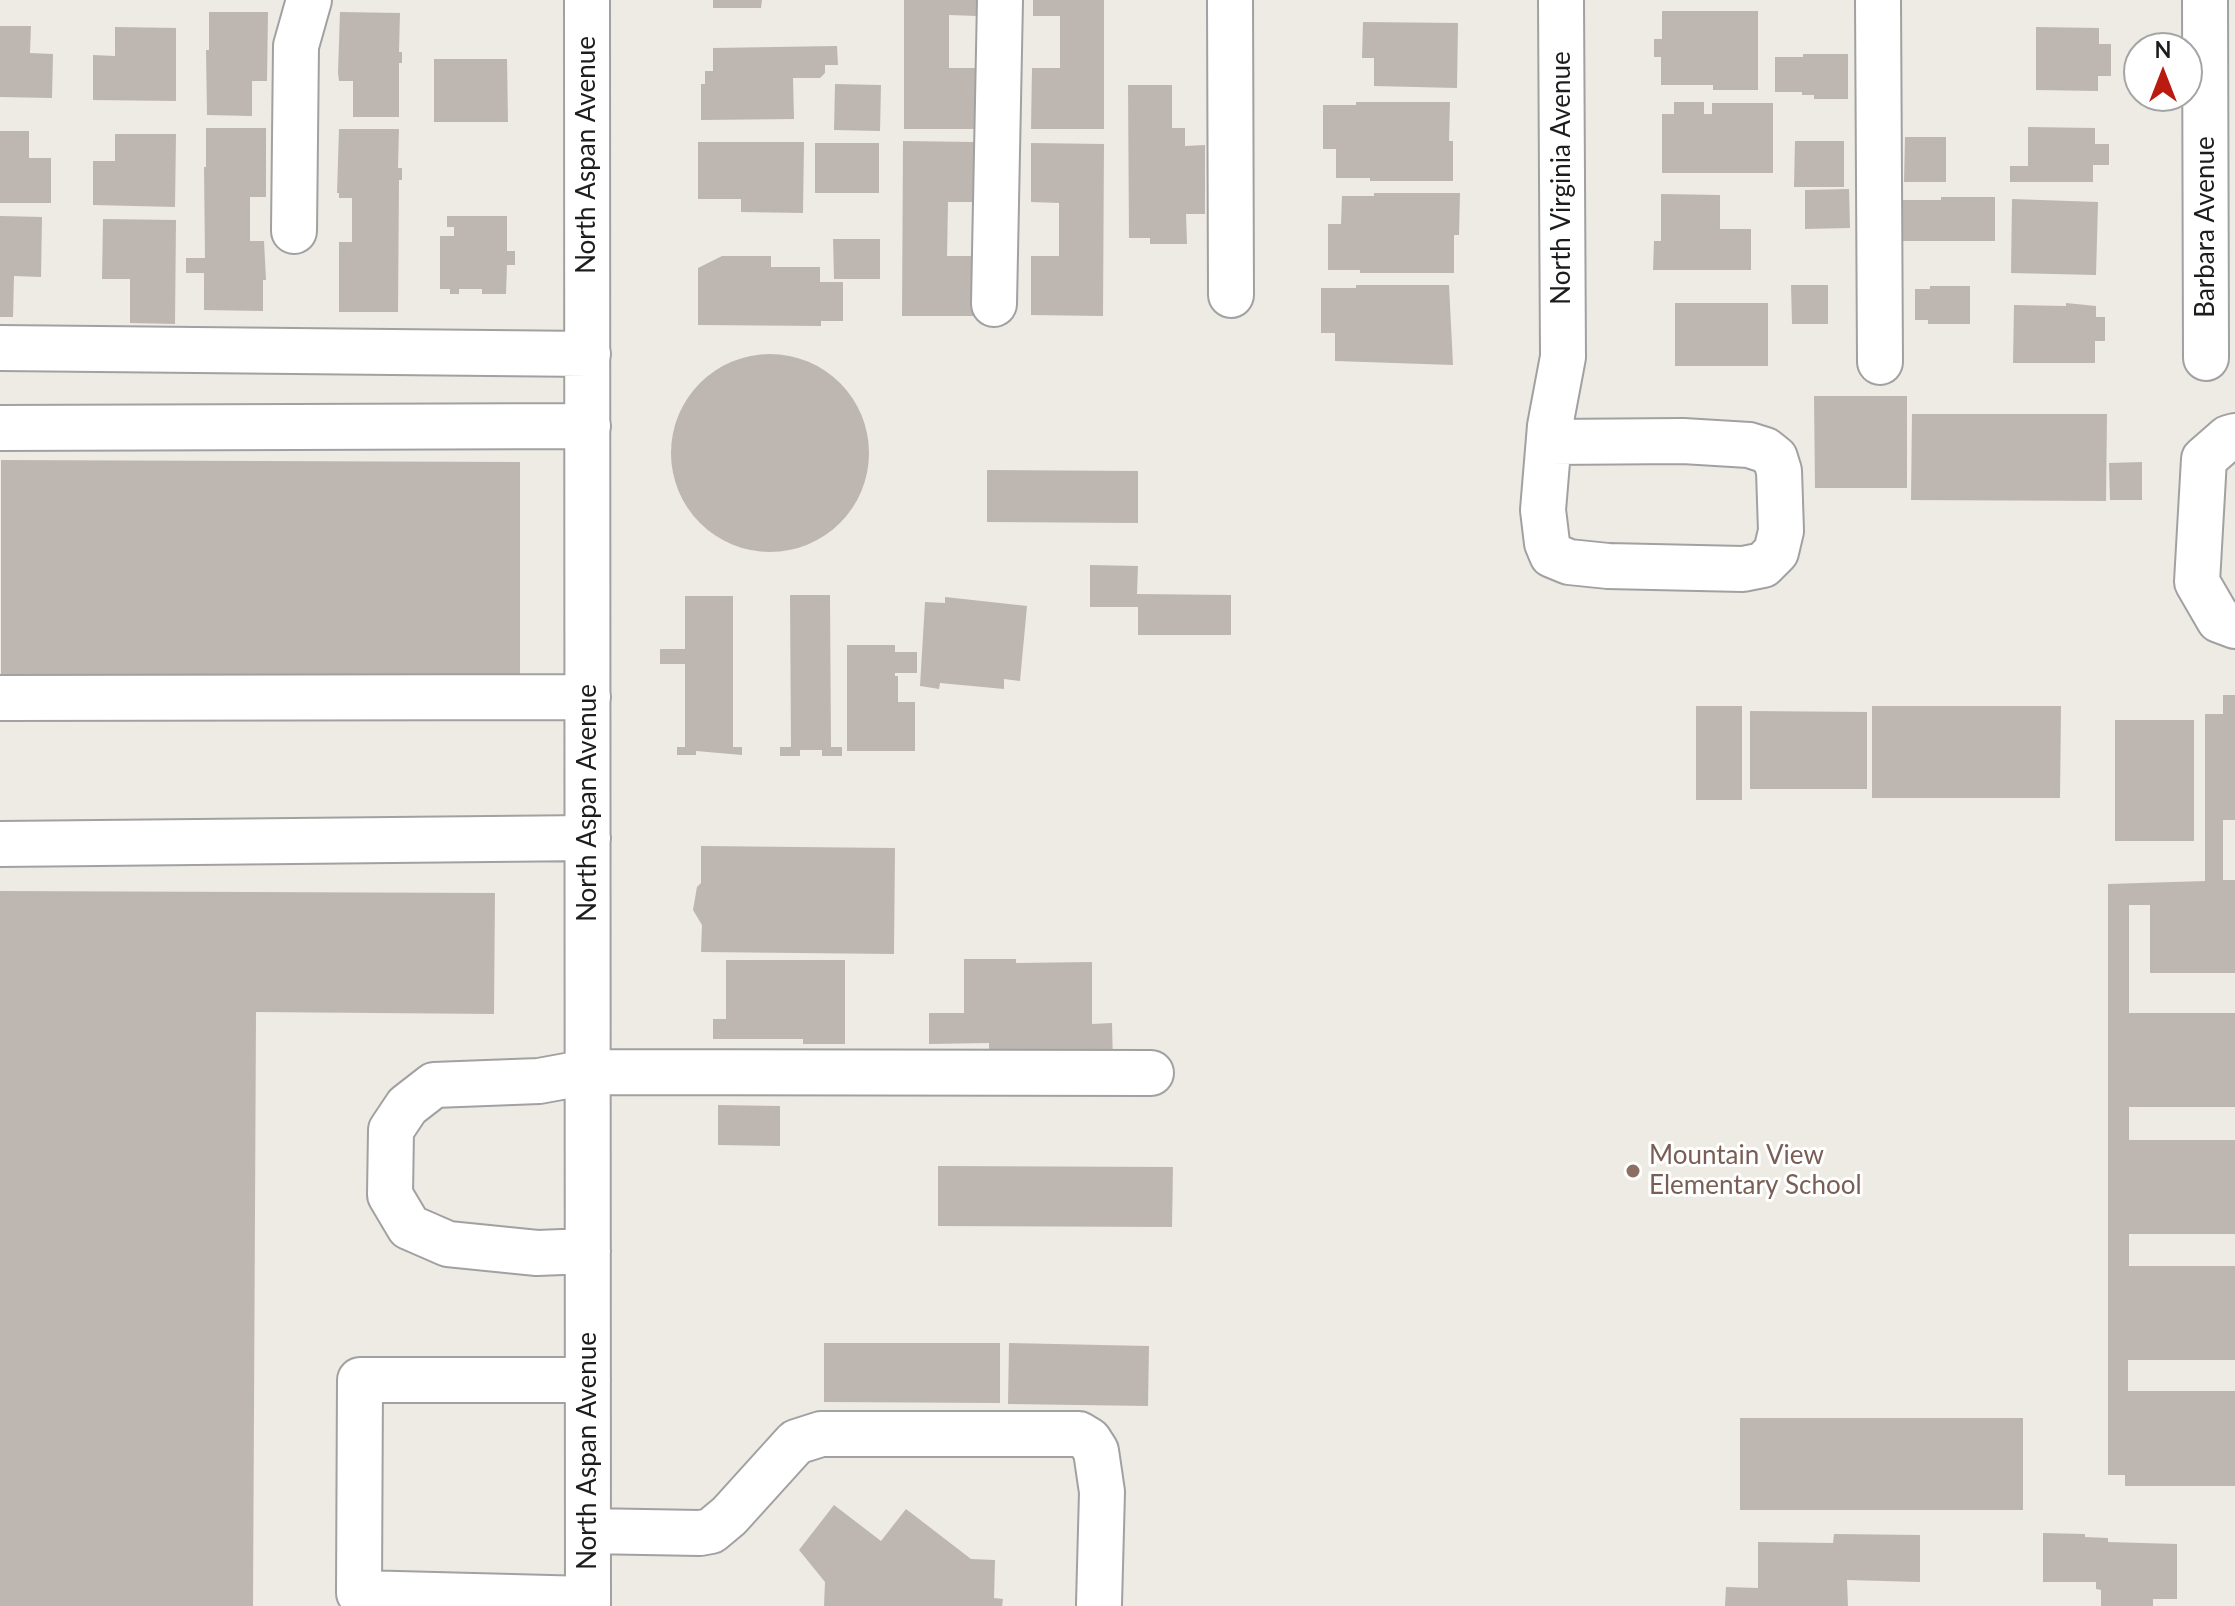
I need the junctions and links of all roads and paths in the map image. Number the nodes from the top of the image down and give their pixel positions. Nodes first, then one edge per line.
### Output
1 (309, 0) edge
2 (587, 0) edge
3 (1000, 0) edge
4 (1230, 0) edge
5 (1561, 0) edge
6 (1878, 0) edge
7 (2205, 0) edge
8 (294, 231) dead end
9 (1231, 295) dead end
10 (994, 304) dead end
11 (0, 348) edge
12 (588, 354) junction
13 (2206, 358) dead end
14 (1880, 362) dead end
15 (588, 426) junction
16 (0, 428) edge
17 (2235, 436) edge
18 (1549, 442) junction
19 (2235, 626) edge
20 (588, 697) junction
21 (0, 698) edge
22 (588, 838) junction
23 (0, 844) edge
24 (588, 1072) junction
25 (1151, 1073) dead end
26 (588, 1251) junction
27 (588, 1380) junction
28 (588, 1531) junction
29 (588, 1603) edge
30 (1099, 1604) dead end

1 - 8 street
2 - 12 street, North Aspan Avenue
3 - 10 street
4 - 9 street
5 - 18 street, North Virginia Avenue
6 - 14 street
7 - 13 street, Barbara Avenue
11 - 12 street
12 - 15 street, North Aspan Avenue
15 - 16 street
15 - 20 street, North Aspan Avenue
17 - 19 street
18 - 18 street, North Virginia Avenue
20 - 21 street
20 - 22 street, North Aspan Avenue
22 - 23 street
22 - 24 street, North Aspan Avenue
24 - 25 street
24 - 26 street, North Aspan Avenue
24 - 26 street
26 - 27 street, North Aspan Avenue
27 - 28 street, North Aspan Avenue
27 - 29 street
28 - 29 street, North Aspan Avenue
28 - 30 street

